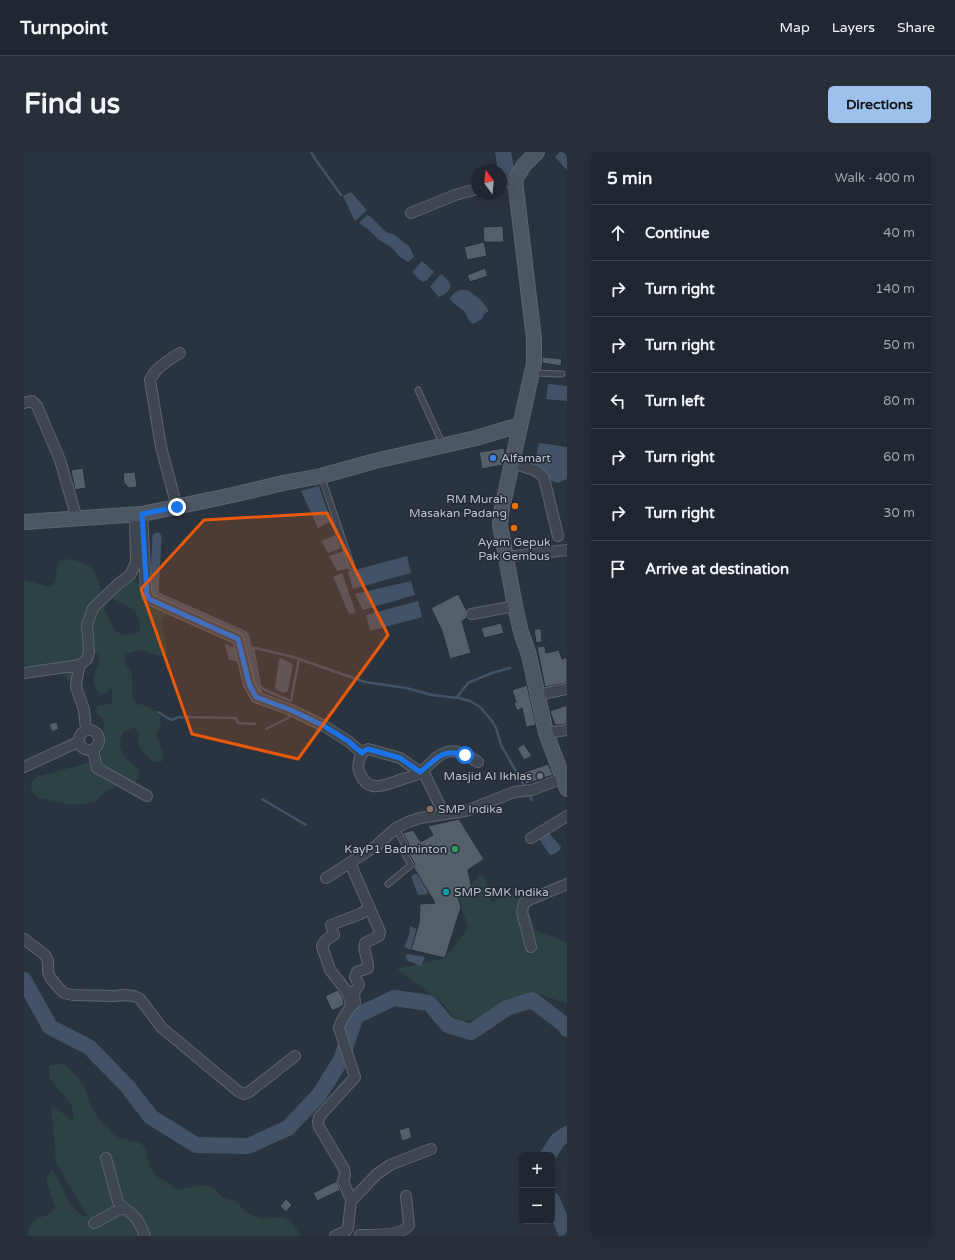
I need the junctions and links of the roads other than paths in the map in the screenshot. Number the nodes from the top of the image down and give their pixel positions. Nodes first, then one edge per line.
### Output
1 (537, 152) edge
2 (515, 180) junction
3 (507, 182) edge
4 (471, 191) edge
5 (411, 213) dead end
6 (180, 353) dead end
7 (532, 373) junction
8 (562, 374) dead end
9 (418, 390) dead end
10 (24, 404) edge
11 (520, 425) junction
12 (443, 446) junction
13 (513, 463) junction
14 (321, 473) junction
15 (177, 507) junction
16 (139, 514) junction
17 (77, 518) junction
18 (24, 522) edge
19 (558, 536) dead end
20 (567, 550) edge
21 (506, 557) junction
22 (352, 567) dead end
23 (515, 606) junction
24 (472, 614) dead end
25 (80, 665) junction
26 (24, 673) edge
27 (567, 688) edge
28 (537, 695) junction
29 (86, 730) junction
30 (567, 730) edge
31 (546, 733) junction
32 (78, 742) junction
33 (93, 750) junction
34 (362, 753) junction
35 (478, 762) dead end
36 (24, 767) edge
37 (423, 773) junction
38 (565, 783) edge
39 (147, 796) dead end
40 (444, 814) junction
41 (567, 816) edge
42 (396, 828) junction
43 (531, 838) dead end
44 (350, 863) junction
45 (326, 878) dead end
46 (388, 884) dead end
47 (567, 884) edge
48 (370, 908) junction
49 (24, 939) edge
50 (531, 947) dead end
51 (351, 1006) junction
52 (295, 1056) dead end
53 (431, 1149) dead end
54 (106, 1158) dead end
55 (406, 1196) dead end
56 (354, 1198) junction
57 (122, 1208) junction
58 (94, 1223) dead end
59 (346, 1231) junction
60 (145, 1236) edge
61 (336, 1236) edge
62 (360, 1236) edge

1 - 2 street
2 - 3 street
2 - 7 street
4 - 5 street
6 - 15 street
7 - 8 lane
7 - 11 street
9 - 12 lane
10 - 17 street
11 - 12 street
11 - 13 street
12 - 14 street
13 - 19 street
13 - 21 street
14 - 15 street
14 - 22 lane
15 - 16 street
16 - 17 street
16 - 25 street
16 - 34 street
17 - 18 street
20 - 21 street
21 - 23 street
23 - 24 street
23 - 28 street
25 - 26 street
25 - 29 street
27 - 28 street
28 - 31 street
29 - 32 street
29 - 33 street
30 - 31 street
31 - 38 street
32 - 33 street
32 - 36 street
33 - 39 street
34 - 37 street
34 - 37 street
35 - 37 street
37 - 40 street
38 - 40 street
40 - 42 street
41 - 43 street
42 - 44 street
42 - 46 lane
44 - 45 street
44 - 48 street
47 - 50 street
48 - 51 street
48 - 51 street
49 - 52 street
51 - 56 street
53 - 56 street
54 - 57 street
55 - 62 street
56 - 59 street
57 - 58 street
57 - 60 street
59 - 61 street
59 - 62 street

